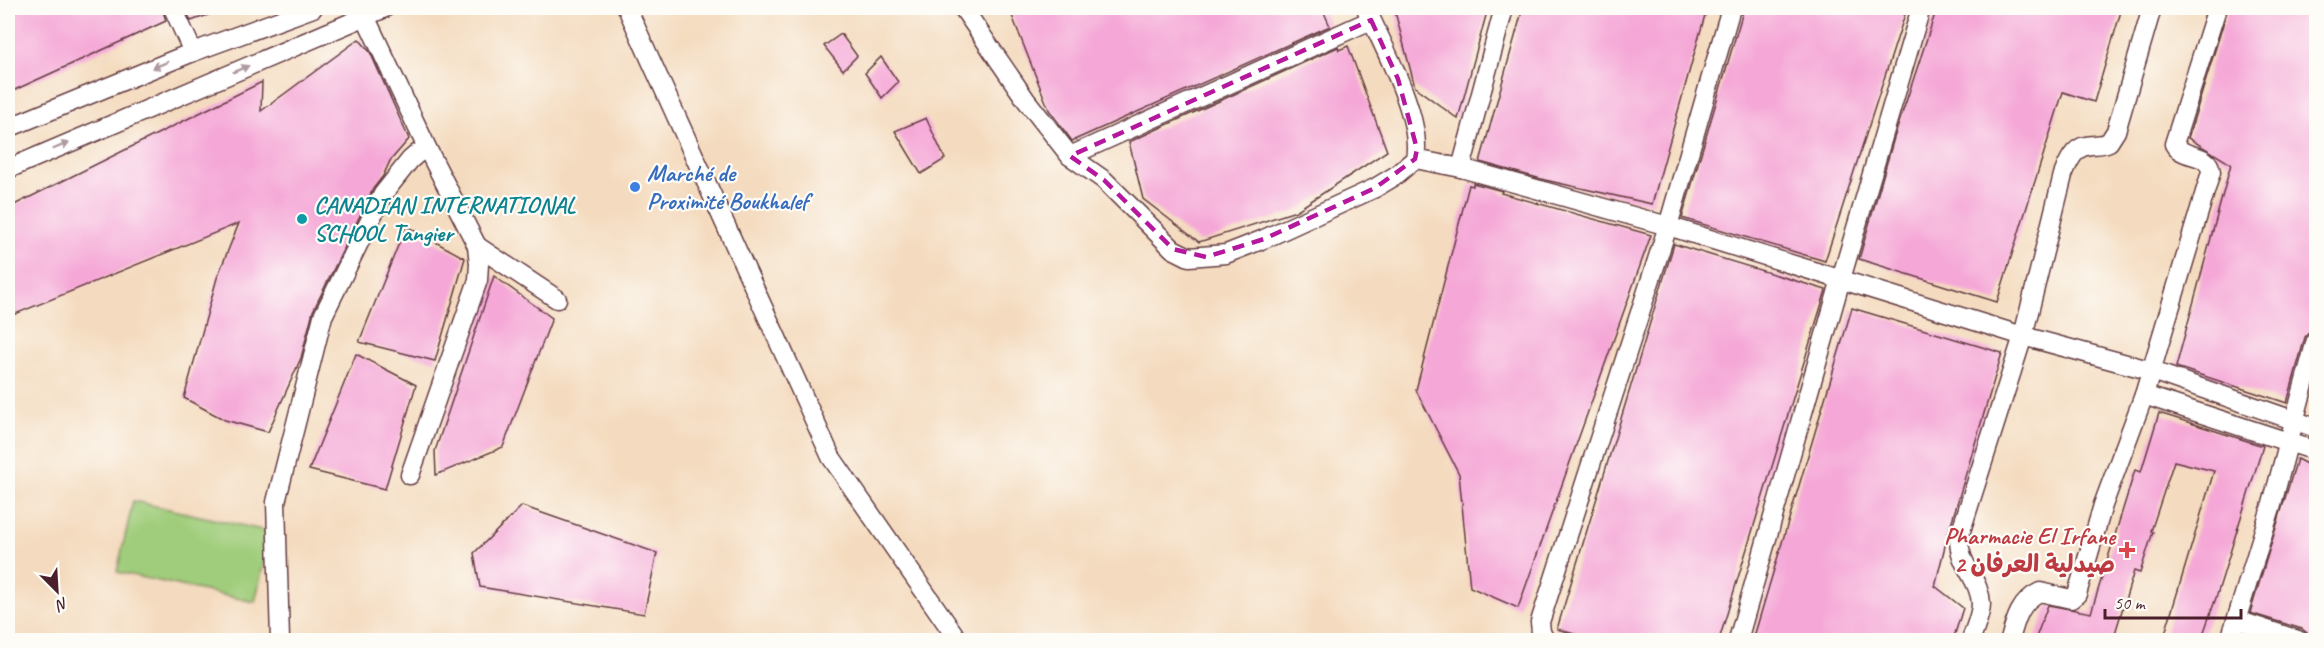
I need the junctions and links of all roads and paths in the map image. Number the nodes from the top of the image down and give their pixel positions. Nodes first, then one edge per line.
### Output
1 (173, 8) edge
2 (313, 8) edge
3 (385, 8) edge
4 (627, 8) edge
5 (963, 8) edge
6 (1504, 8) edge
7 (1731, 8) edge
8 (1921, 8) edge
9 (2152, 8) edge
10 (2217, 8) edge
11 (294, 11) edge
12 (1368, 14) edge
13 (365, 16) junction
14 (193, 52) junction
15 (8, 128) edge
16 (428, 150) junction
17 (1070, 156) junction
18 (1415, 159) junction
19 (1461, 168) junction
20 (8, 169) edge
21 (1668, 226) junction
22 (477, 246) junction
23 (1841, 279) junction
24 (557, 299) dead end
25 (2023, 336) junction
26 (2316, 340) edge
27 (2152, 371) junction
28 (2144, 395) junction
29 (2294, 420) junction
30 (2316, 428) edge
31 (2289, 443) junction
32 (2316, 451) edge
33 (410, 475) dead end
34 (2237, 620) junction
35 (280, 640) edge
36 (958, 640) edge
37 (1545, 640) edge
38 (1738, 640) edge
39 (1971, 640) edge
40 (2010, 640) edge
41 (2230, 640) edge
42 (2298, 640) edge

1 - 14 street
2 - 11 street
3 - 13 street
4 - 36 street
5 - 17 street
6 - 19 street
7 - 21 street
8 - 23 street
9 - 25 street
10 - 27 street
11 - 14 street
12 - 17 street
12 - 18 street
13 - 16 street
20 -> 13 street
14 -> 15 street
16 - 22 street
16 - 35 street
17 - 18 street
18 - 19 street
19 - 21 street
21 - 23 street
21 - 37 street
22 - 24 street
22 - 33 street
23 - 25 street
23 - 38 street
25 - 27 street
25 - 39 street
26 - 29 street
27 - 28 street
27 - 29 street
28 - 31 street
28 - 40 street
29 - 30 street
29 - 31 street
31 - 32 street
31 - 34 street
34 - 41 street
34 - 42 street

